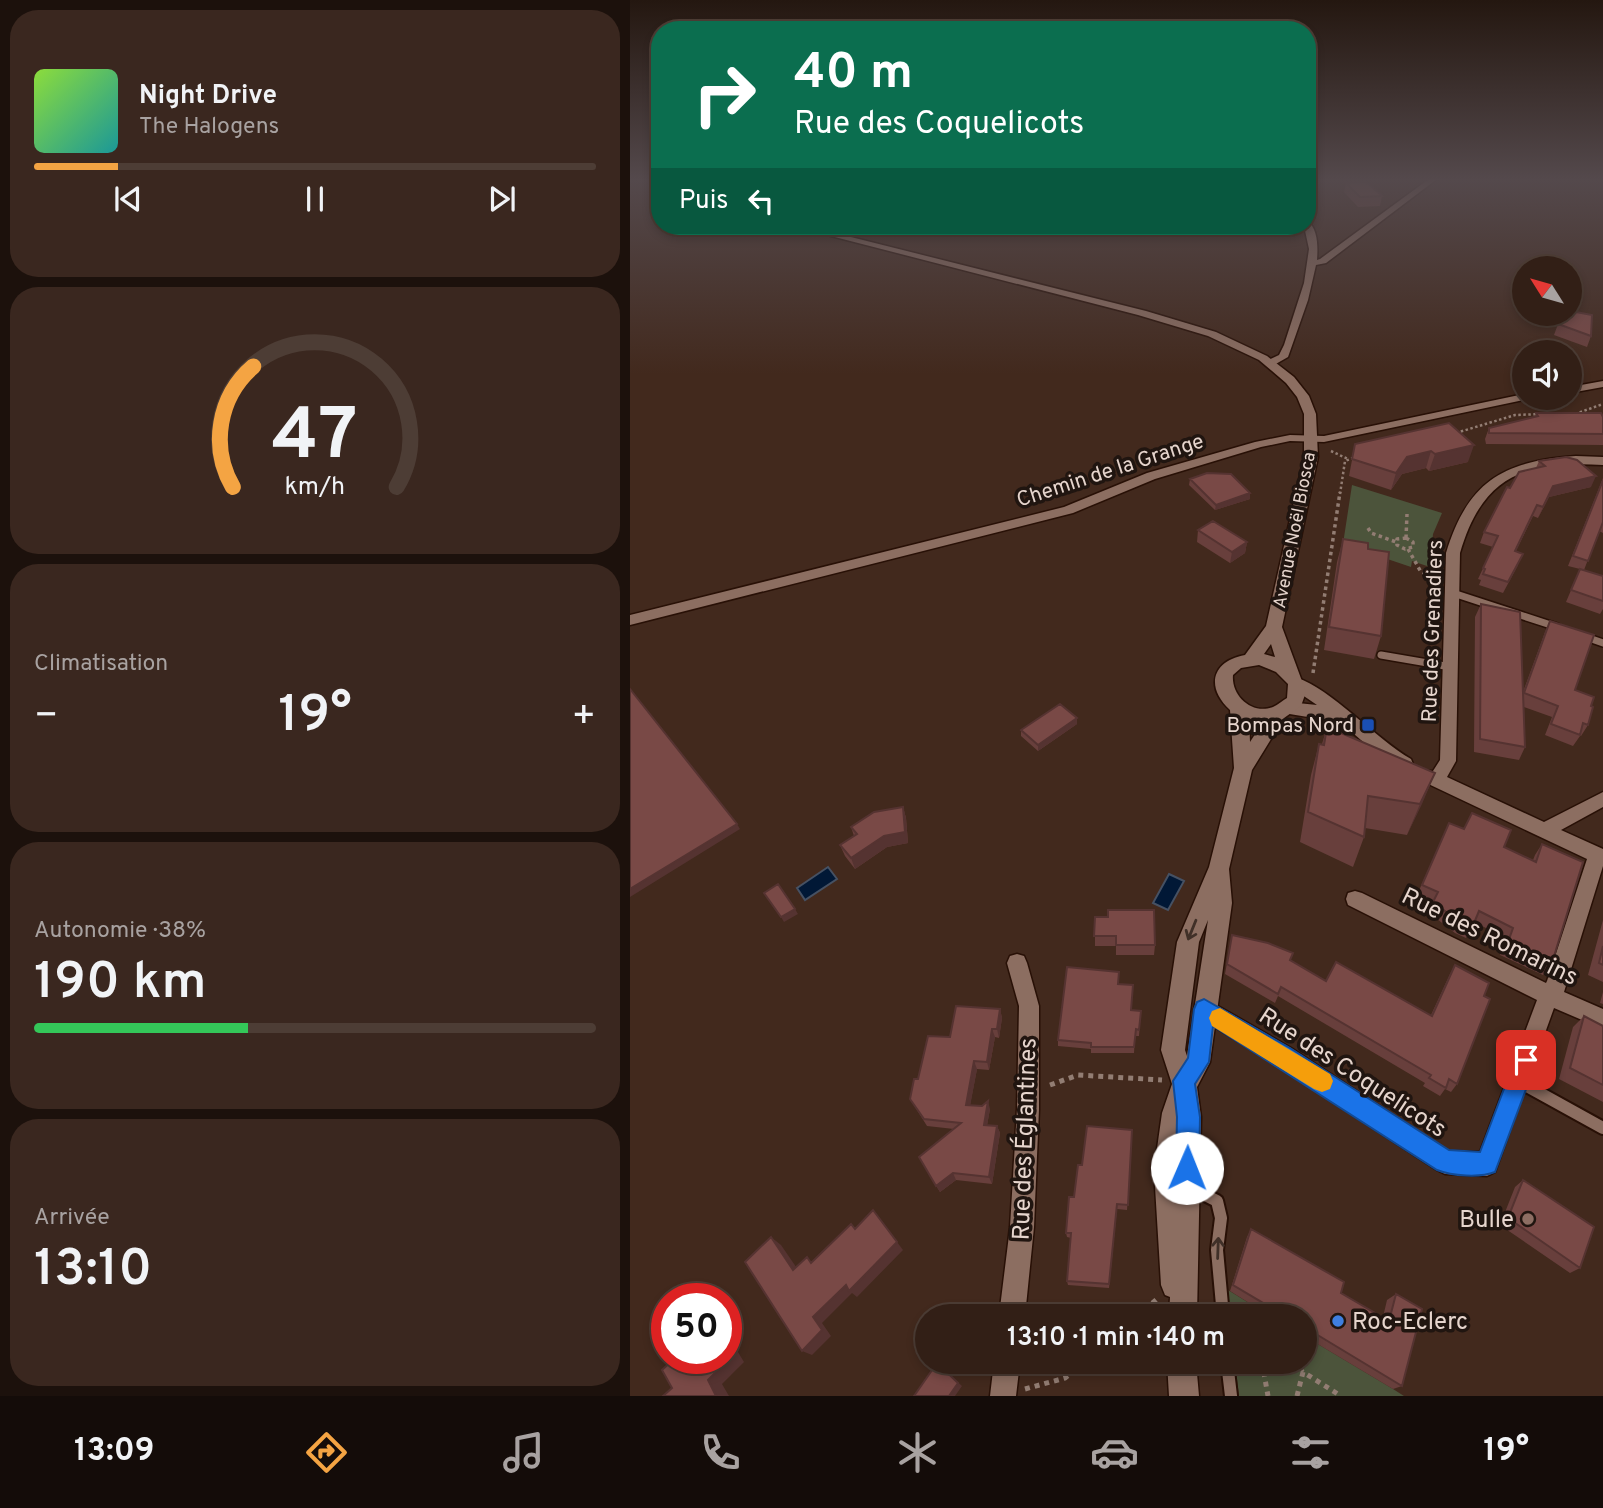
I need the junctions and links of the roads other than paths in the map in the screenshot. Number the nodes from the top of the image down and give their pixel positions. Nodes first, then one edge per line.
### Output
1 (869, 244) edge
2 (1313, 244) edge
3 (1346, 244) edge
4 (1313, 263) junction
5 (1270, 363) junction
6 (1603, 384) edge
7 (1582, 388) edge
8 (1512, 400) edge
9 (1310, 438) junction
10 (1603, 461) edge
11 (1453, 588) junction
12 (630, 620) edge
13 (1274, 627) junction
14 (1565, 630) edge
15 (1578, 634) edge
16 (1603, 643) edge
17 (1381, 655) edge
18 (1251, 660) junction
19 (1451, 667) junction
20 (1292, 677) junction
21 (1239, 709) junction
22 (1283, 710) junction
23 (1350, 724) junction
24 (1243, 769) junction
25 (1437, 780) junction
26 (1603, 799) edge
27 (1543, 831) junction
28 (1600, 856) edge
29 (1219, 867) junction
30 (1355, 899) dead end
31 (1017, 963) dead end
32 (1548, 997) junction
33 (1204, 1009) junction
34 (1603, 1019) edge
35 (1184, 1081) junction
36 (1518, 1081) junction
37 (1603, 1128) edge
38 (1176, 1191) junction
39 (1013, 1304) edge
40 (1178, 1304) edge
41 (1182, 1304) edge
42 (1222, 1304) edge
43 (1006, 1374) edge
44 (1183, 1374) edge
45 (1228, 1374) edge
46 (1003, 1396) edge
47 (1184, 1396) edge
48 (1231, 1396) edge

1 - 5 main road, Avenue Noël Biosca
2 - 4 street
3 - 4 street
4 - 5 street
5 - 9 main road, Avenue Noël Biosca
6 - 7 street
8 - 9 street, Chemin de la Grange
9 - 12 street, Chemin de la Grange
9 - 13 main road, Avenue Noël Biosca
10 - 11 street, Rue des Grenadiers
11 - 14 lane
11 - 19 street, Rue des Grenadiers
13 - 18 main road
13 - 20 main road
15 - 16 lane
17 - 19 lane
18 - 20 main road
18 - 21 main road
19 - 25 street, Rue des Grenadiers
20 - 22 main road
20 - 23 street
21 - 22 main road
21 - 24 main road
22 - 23 street
22 - 24 main road
23 - 25 street
24 - 29 main road
25 - 27 street
26 - 27 street
27 - 28 street
28 - 32 street, Rue des Coquelicots
29 - 33 main road
29 -> 35 main road
30 - 32 street, Rue des Romarins
31 - 39 street, Rue des Églantines
32 - 34 street, Rue des Romarins
32 - 36 street, Rue des Coquelicots
33 - 35 main road
33 - 36 street, Rue des Coquelicots
35 - 38 main road
36 - 37 lane
38 - 40 main road
38 - 41 main road
42 -> 38 lane
43 - 46 street
44 - 47 main road
45 - 48 lane

